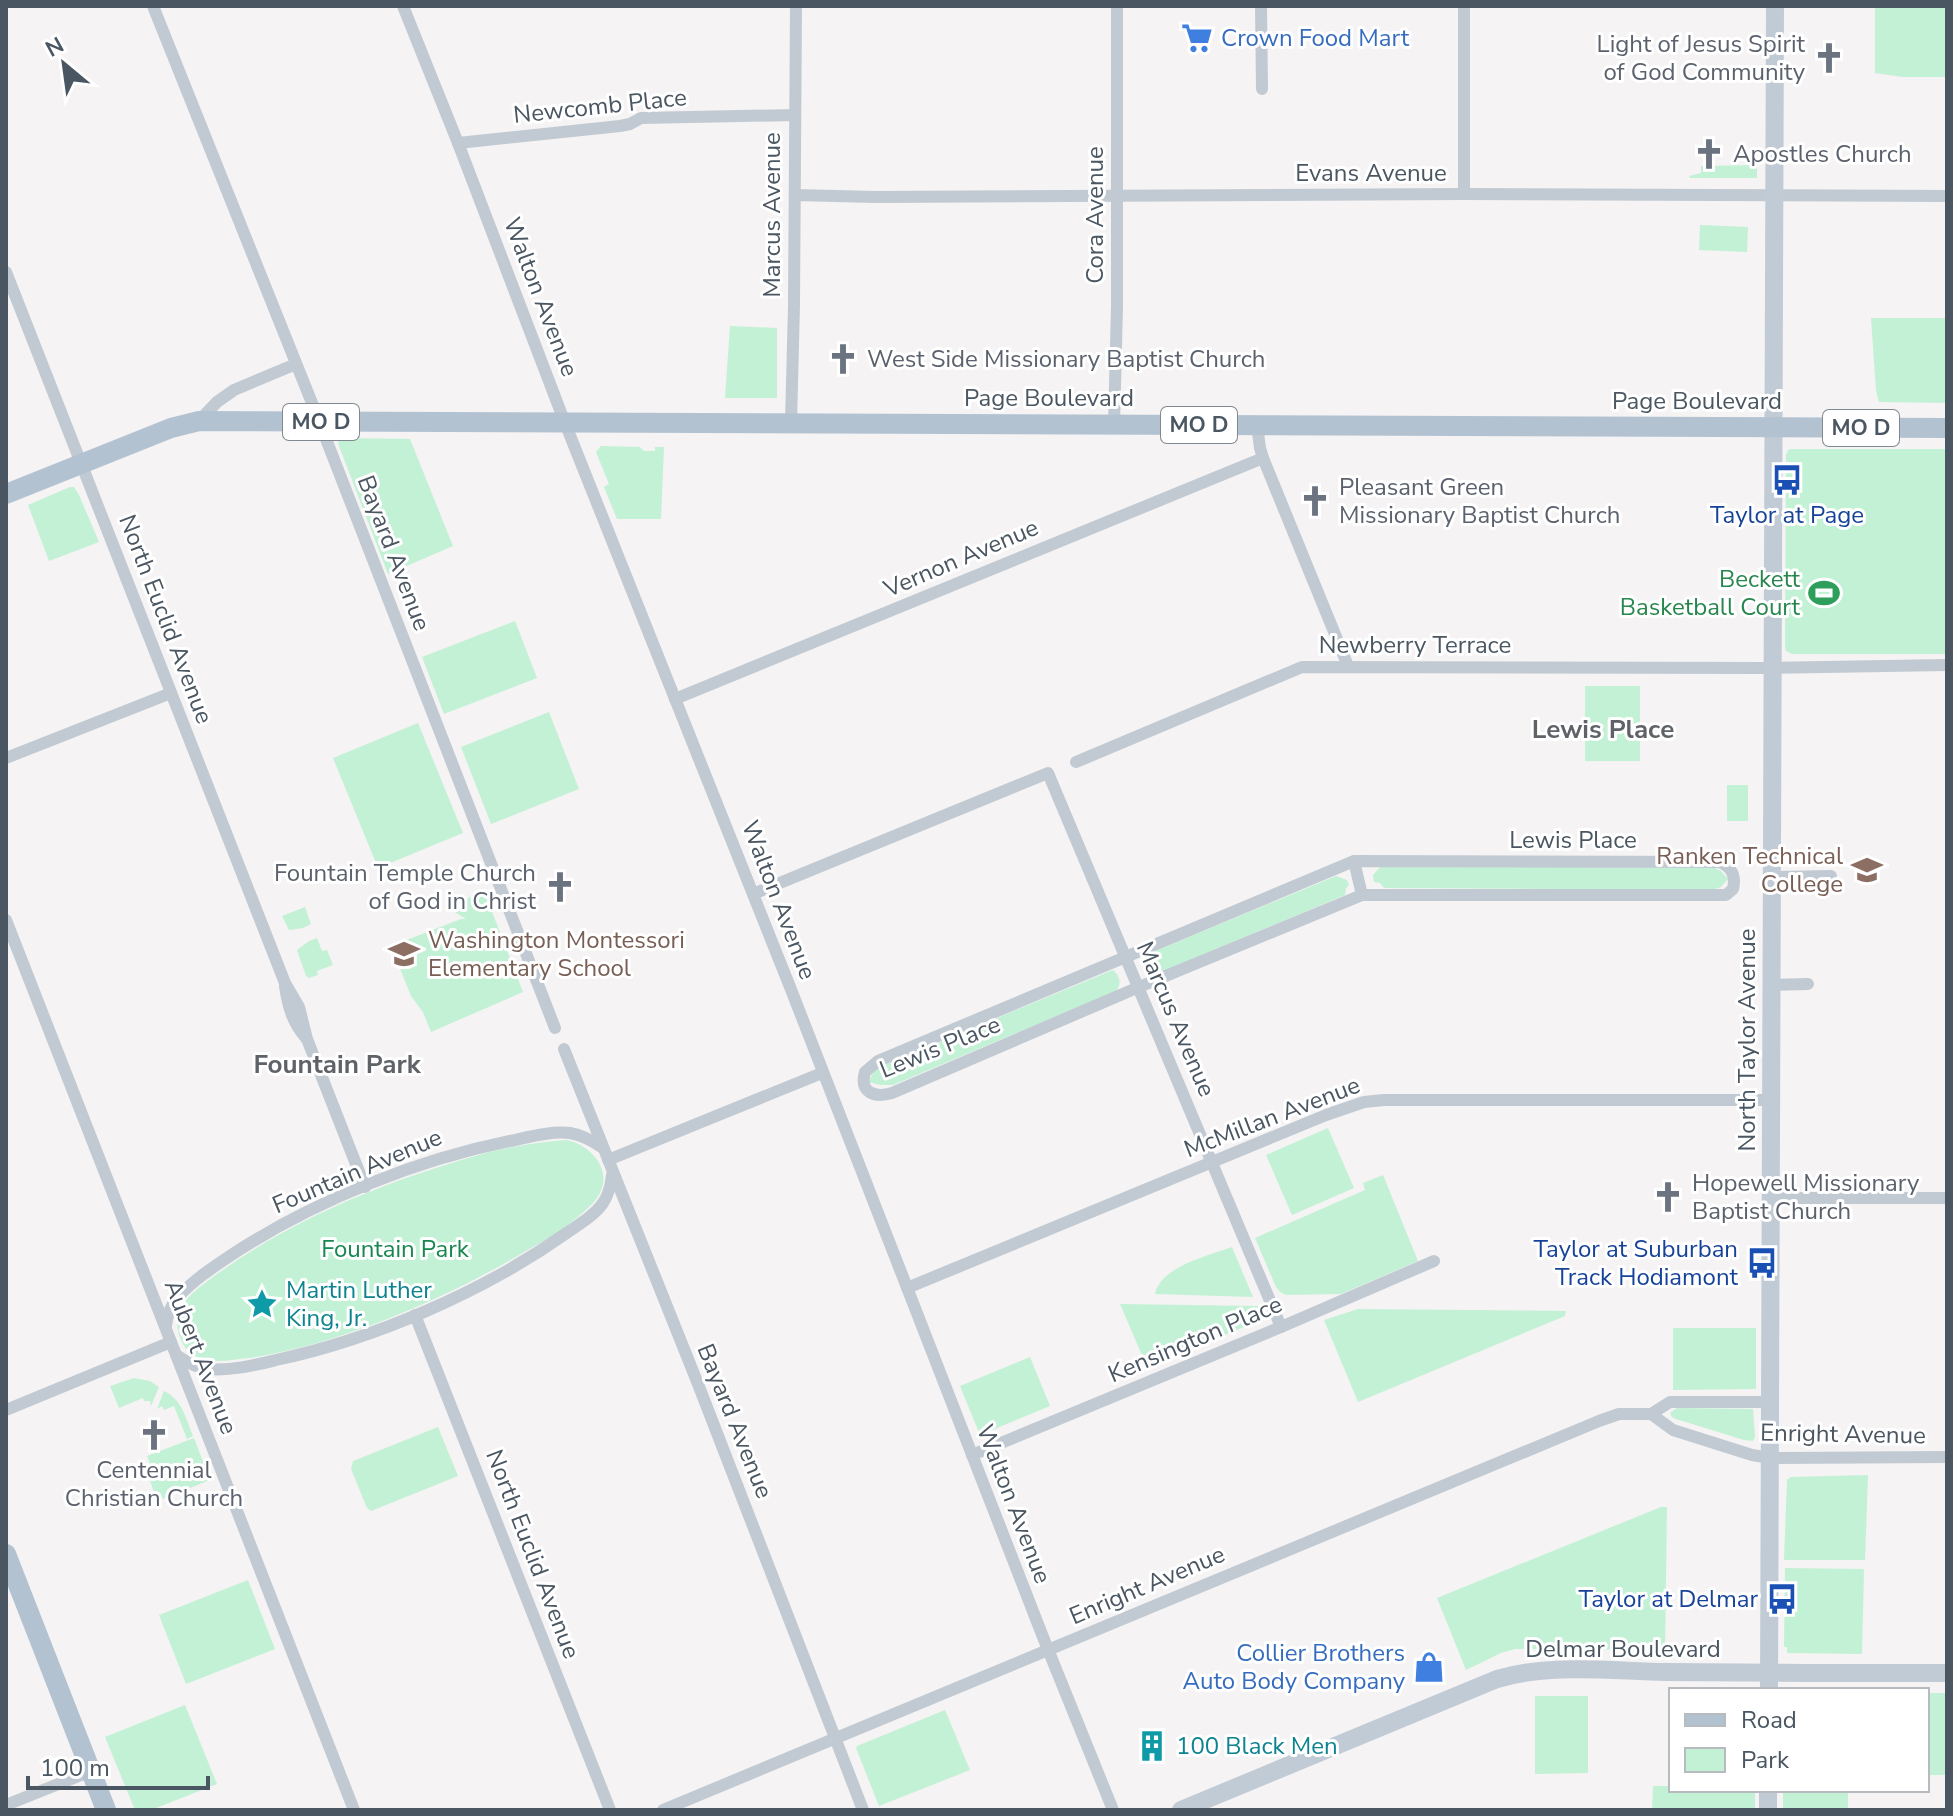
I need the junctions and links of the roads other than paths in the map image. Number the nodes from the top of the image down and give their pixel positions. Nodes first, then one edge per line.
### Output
1 (153, 6) edge
2 (403, 6) edge
3 (796, 6) edge
4 (1117, 6) edge
5 (1261, 6) edge
6 (1464, 6) edge
7 (1775, 6) edge
8 (1262, 89) dead end
9 (795, 115) junction
10 (458, 143) junction
11 (1464, 194) junction
12 (1775, 194) junction
13 (795, 195) junction
14 (1117, 196) junction
15 (1947, 196) edge
16 (6, 272) edge
17 (296, 364) junction
18 (199, 421) junction
19 (319, 422) junction
20 (565, 423) junction
21 (791, 423) junction
22 (1114, 425) junction
23 (1257, 425) junction
24 (1774, 427) junction
25 (1947, 428) edge
26 (1263, 458) junction
27 (82, 464) junction
28 (6, 494) edge
29 (1947, 665) edge
30 (1348, 666) junction
31 (1773, 668) junction
32 (171, 693) junction
33 (675, 699) junction
34 (6, 758) edge
35 (1076, 762) dead end
36 (1354, 861) junction
37 (1831, 876) dead end
38 (1772, 877) junction
39 (753, 894) junction
40 (1362, 895) junction
41 (6, 920) edge
42 (1126, 957) junction
43 (1808, 984) dead end
44 (1772, 985) junction
45 (1139, 987) junction
46 (555, 1028) dead end
47 (564, 1049) dead end
48 (822, 1073) junction
49 (1771, 1100) junction
50 (608, 1160) junction
51 (1212, 1162) junction
52 (365, 1187) junction
53 (1771, 1198) junction
54 (1947, 1198) edge
55 (1434, 1261) dead end
56 (907, 1288) junction
57 (415, 1315) junction
58 (1281, 1327) junction
59 (166, 1328) junction
60 (174, 1348) junction
61 (1770, 1402) junction
62 (6, 1410) edge
63 (1651, 1414) junction
64 (972, 1455) junction
65 (1947, 1457) edge
66 (1770, 1458) junction
67 (6, 1554) edge
68 (1048, 1650) junction
69 (1947, 1673) edge
70 (1769, 1681) edge
71 (835, 1738) junction
72 (91, 1771) junction
73 (6, 1805) edge
74 (106, 1810) edge
75 (354, 1810) edge
76 (610, 1810) edge
77 (663, 1810) edge
78 (863, 1810) edge
79 (1113, 1810) edge
80 (1181, 1810) edge

1 - 17 street, Bayard Avenue
2 - 10 street, Walton Avenue
3 - 9 street, Marcus Avenue
4 - 14 street, Cora Avenue
5 - 8 street
6 - 11 street
7 - 12 street, North Taylor Avenue
9 - 10 street, Newcomb Place
9 - 13 street, Marcus Avenue
10 - 20 street, Walton Avenue
11 - 12 street, Evans Avenue
11 - 14 street, Evans Avenue
12 - 15 street, Evans Avenue
12 - 24 street, North Taylor Avenue
13 - 14 street, Evans Avenue
13 - 21 street, Marcus Avenue
14 - 22 street, Cora Avenue
16 - 27 street, North Euclid Avenue
17 - 18 street, Page Boulevard
17 - 19 street, Bayard Avenue
18 - 19 main road, Page Boulevard / MO D
18 - 27 main road, Page Boulevard / MO D
19 - 20 main road, Page Boulevard / MO D
19 - 46 street, Bayard Avenue
20 - 21 main road, Page Boulevard / MO D
20 - 33 street, Walton Avenue
21 - 22 main road, Page Boulevard / MO D
22 - 23 main road, Page Boulevard / MO D
23 - 24 main road, Page Boulevard / MO D
23 - 26 street
24 - 25 main road, Page Boulevard / MO D
24 - 31 street, North Taylor Avenue
26 - 30 street
26 - 33 street, Vernon Avenue
27 - 28 main road, Page Boulevard / MO D
27 - 32 street, North Euclid Avenue
29 - 31 street, Newberry Terrace
30 - 31 street, Newberry Terrace
30 - 35 street, Newberry Terrace
31 - 38 street, North Taylor Avenue
32 - 34 street
32 - 52 street, North Euclid Avenue
33 - 39 street, Walton Avenue
36 - 40 street
36 - 40 street, Lewis Place
36 - 42 street, Lewis Place
37 - 38 street
38 - 44 street, North Taylor Avenue
39 - 42 street, Marcus Avenue
39 - 48 street, Walton Avenue
40 - 45 street, Lewis Place
41 - 59 street, Aubert Avenue
42 - 45 street, Marcus Avenue
42 - 45 street, Lewis Place
43 - 44 street
44 - 49 street, North Taylor Avenue
45 - 51 street, Marcus Avenue
47 - 50 street, Bayard Avenue
48 - 50 street
48 - 56 street, Walton Avenue
49 - 51 street, McMillan Avenue
49 - 53 street, North Taylor Avenue
50 - 52 street, Fountain Avenue
50 - 57 street
50 - 71 street, Bayard Avenue
51 - 56 street, McMillan Avenue
51 - 58 street, Marcus Avenue
52 - 59 street, Fountain Avenue
53 - 54 street
53 - 61 street, North Taylor Avenue
55 - 58 street, Kensington Place
56 - 64 street, Walton Avenue
57 - 60 street
57 - 76 street, North Euclid Avenue
58 - 64 street, Kensington Place
59 - 60 street, Aubert Avenue
60 - 62 street
60 - 75 street, Aubert Avenue
61 - 63 street, Enright Avenue
61 - 66 street, North Taylor Avenue
63 - 66 street, Enright Avenue
63 - 68 street, Enright Avenue
64 - 68 street, Walton Avenue
65 - 66 street, Enright Avenue
66 - 70 street, North Taylor Avenue
67 - 72 main road
68 - 71 street, Enright Avenue
68 - 79 street, Walton Avenue
69 - 70 street, Delmar Boulevard
70 - 80 street, Delmar Boulevard
71 - 77 street, Enright Avenue
71 - 78 street, Bayard Avenue
72 - 73 street
72 - 74 main road

